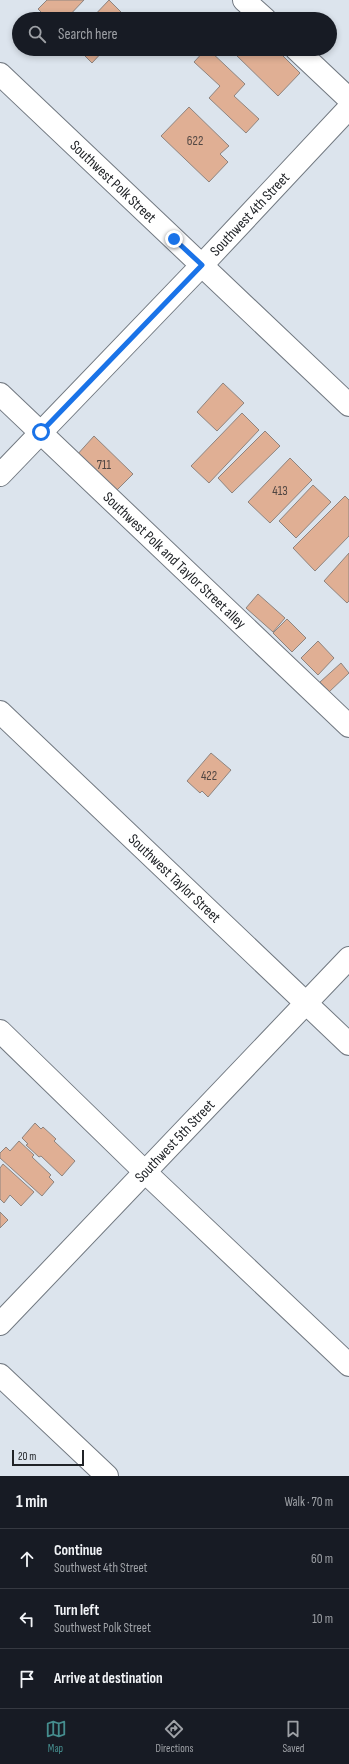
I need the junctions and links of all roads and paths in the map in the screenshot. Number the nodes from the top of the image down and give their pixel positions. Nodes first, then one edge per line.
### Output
1 (244, 0) edge
2 (257, 12) edge
3 (303, 56) edge
4 (0, 74) edge
5 (349, 99) edge
6 (349, 108) edge
7 (202, 265) junction
8 (0, 394) edge
9 (349, 405) edge
10 (41, 432) junction
11 (0, 475) edge
12 (0, 712) edge
13 (349, 726) edge
14 (349, 958) edge
15 (305, 1003) junction
16 (0, 1031) edge
17 (349, 1044) edge
18 (145, 1172) junction
19 (0, 1324) edge
20 (349, 1365) edge
21 (0, 1374) edge
22 (107, 1476) edge

1 - 2 street
3 - 5 street
4 - 7 street, Southwest Polk Street
6 - 7 street, Southwest 4th Street
7 - 9 street, Southwest Polk Street
7 - 10 street, Southwest 4th Street
8 - 10 street, Southwest Polk and Taylor Street alley
10 - 11 street, Southwest 4th Street
10 - 13 street, Southwest Polk and Taylor Street alley
12 - 15 street, Southwest Taylor Street
14 - 15 street, Southwest 5th Street
15 - 17 street, Southwest Taylor Street
15 - 18 street, Southwest 5th Street
16 - 18 street
18 - 19 street, Southwest 5th Street
18 - 20 street
21 - 22 street

